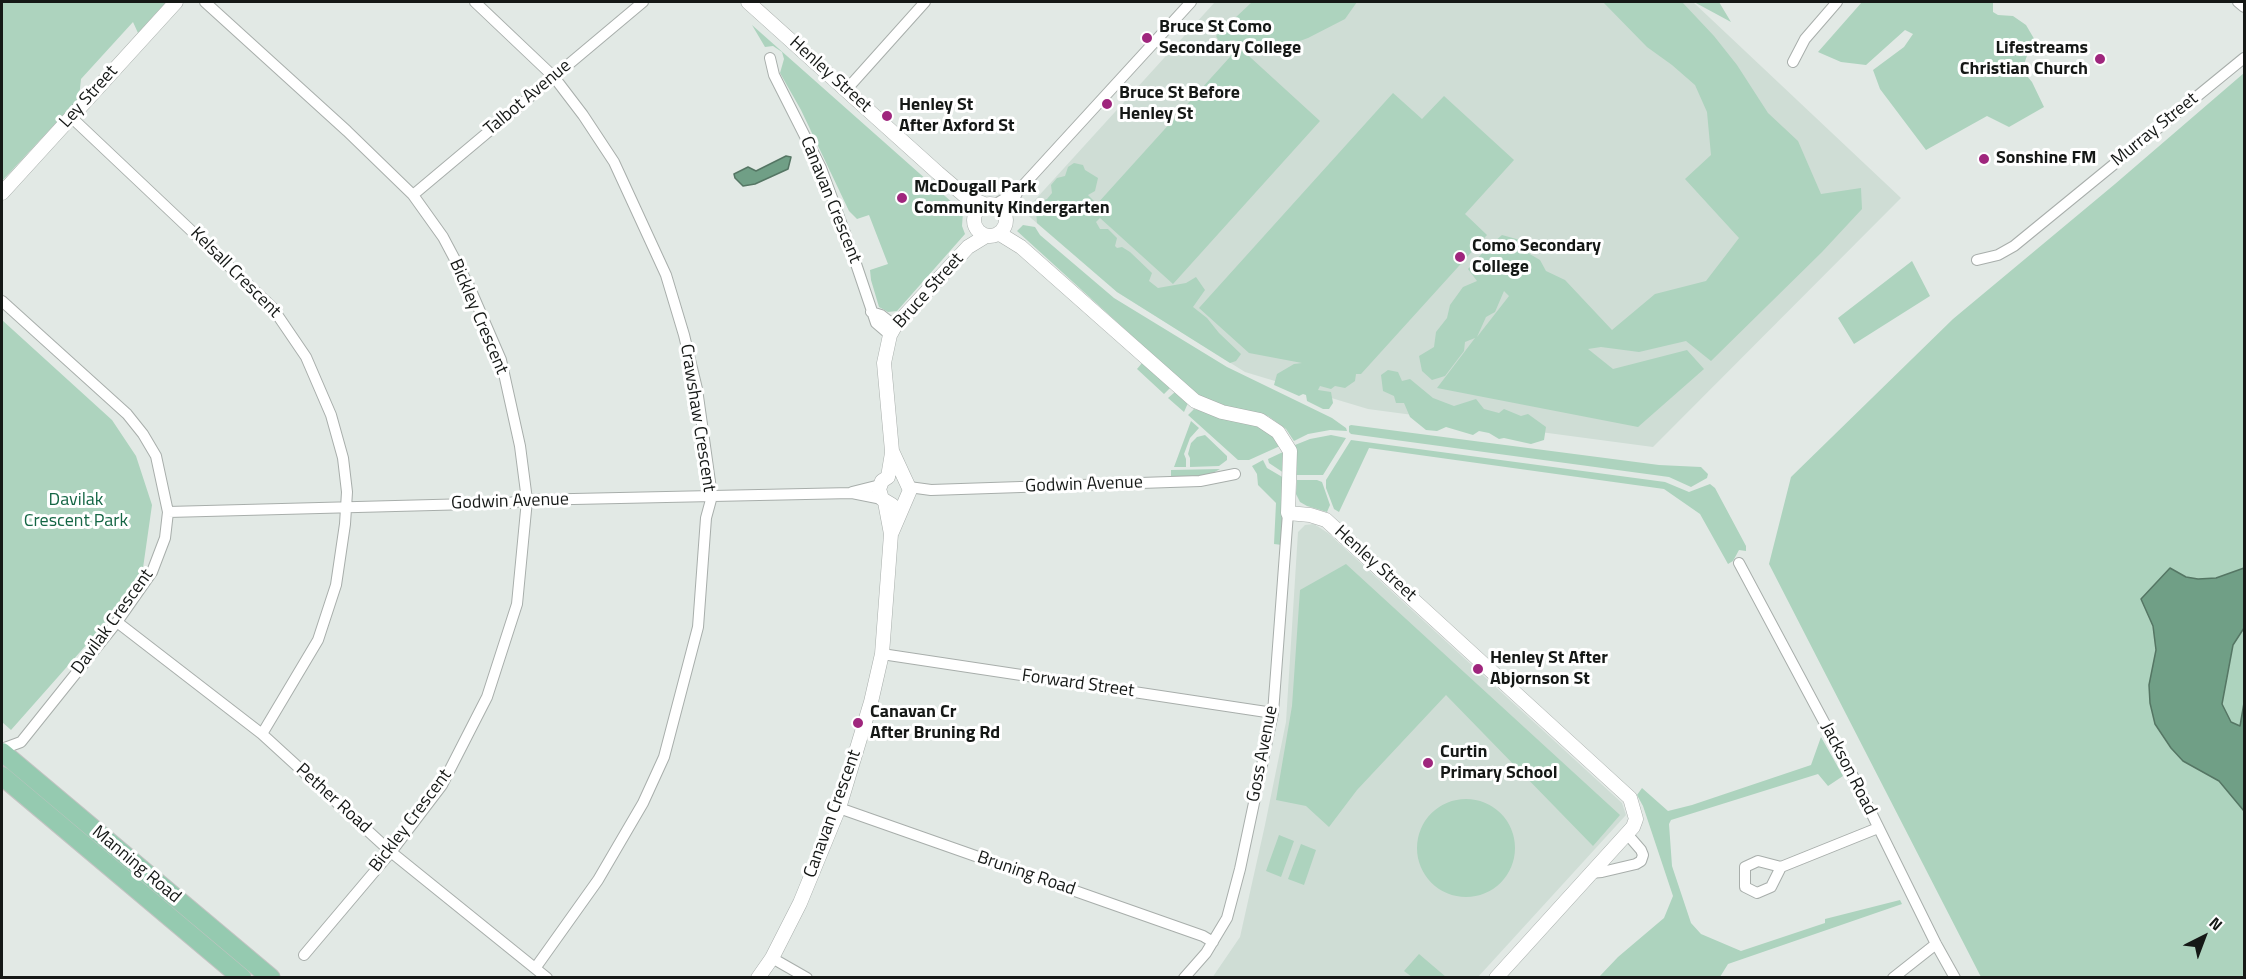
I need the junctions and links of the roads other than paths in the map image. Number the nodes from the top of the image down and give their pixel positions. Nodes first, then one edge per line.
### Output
1 (176, 2) edge
2 (205, 2) edge
3 (475, 2) edge
4 (644, 2) edge
5 (748, 2) edge
6 (925, 2) edge
7 (1191, 2) edge
8 (1837, 2) edge
9 (2238, 2) edge
10 (2244, 7) edge
11 (770, 58) dead end
12 (2244, 58) edge
13 (1793, 62) dead end
14 (554, 77) junction
15 (847, 89) junction
16 (71, 117) junction
17 (1018, 191) junction
18 (2, 193) edge
19 (413, 195) junction
20 (965, 196) junction
21 (990, 205) junction
22 (991, 227) junction
23 (1977, 260) dead end
24 (2, 301) edge
25 (892, 330) junction
26 (892, 451) junction
27 (1235, 474) dead end
28 (884, 491) junction
29 (906, 491) junction
30 (712, 496) junction
31 (527, 500) junction
32 (346, 506) junction
33 (168, 512) junction
34 (1288, 513) junction
35 (891, 534) junction
36 (1739, 563) dead end
37 (117, 622) junction
38 (882, 654) junction
39 (1273, 713) junction
40 (262, 734) junction
41 (21, 742) junction
42 (2, 751) edge
43 (20, 768) junction
44 (2, 776) edge
45 (838, 808) junction
46 (1878, 828) junction
47 (1628, 835) junction
48 (391, 852) junction
49 (1781, 867) dead end
50 (1590, 873) junction
51 (1213, 942) junction
52 (1936, 944) junction
53 (304, 955) dead end
54 (772, 958) junction
55 (536, 967) junction
56 (263, 975) edge
57 (242, 978) edge
58 (547, 978) edge
59 (758, 978) edge
60 (807, 978) edge
61 (1184, 978) edge
62 (1496, 978) edge
63 (1893, 978) edge
64 (1955, 978) edge

1 - 16 street, Ley Street
2 - 19 street, Bickley Crescent
3 - 14 street, Crawshaw Crescent
4 - 14 street, Talbot Avenue
5 - 15 street, Henley Street
6 - 15 street
7 - 17 street
8 - 13 street
9 - 10 street
11 - 25 street, Canavan Crescent
12 - 23 street, Murray Street
14 - 19 street, Talbot Avenue
14 - 30 street, Crawshaw Crescent
15 - 20 street, Henley Street
16 - 18 street, Ley Street
16 - 32 street, Kelsall Crescent
17 - 21 street
17 - 22 street
19 - 31 street, Bickley Crescent
20 - 21 street, Henley Street
20 - 22 street, Henley Street
21 - 22 street, Henley Street
21 - 22 street, Bruce Street
22 - 25 street, Bruce Street
22 - 34 street
24 - 33 street, Davilak Crescent
25 - 26 street, Canavan Crescent
26 - 28 street, Canavan Crescent
26 - 29 street, Canavan Crescent
27 - 29 street, Godwin Avenue
28 - 29 street
28 - 29 street
28 - 30 street, Godwin Avenue
28 - 35 street, Canavan Crescent
29 - 35 street, Canavan Crescent
30 - 31 street, Godwin Avenue
30 - 55 street, Crawshaw Crescent
31 - 32 street, Godwin Avenue
31 - 48 street, Bickley Crescent
32 - 33 street, Godwin Avenue
32 - 40 street, Kelsall Crescent
33 - 37 street, Davilak Crescent
34 - 39 street, Goss Avenue
34 - 47 street, Henley Street
35 - 38 street, Canavan Crescent
36 - 46 street, Jackson Road
37 - 40 street, Pether Road
37 - 41 street, Davilak Crescent
38 - 39 street, Forward Street
38 - 45 street, Canavan Crescent
39 - 51 street, Goss Avenue
40 - 48 street, Pether Road
41 - 42 street
41 - 43 street
42 - 43 main road, Manning Road
43 - 56 main road, Manning Road
44 - 57 main road, Manning Road
45 - 51 street, Bruning Road
45 - 54 street, Canavan Crescent
46 - 49 street
46 - 52 street, Jackson Road
47 - 50 street
47 - 50 street
48 - 53 street, Bickley Crescent
48 - 55 street, Pether Road
50 - 62 street
51 - 61 street, Goss Avenue
52 - 63 street
52 - 64 street, Jackson Road
54 - 59 street, Canavan Crescent
54 - 60 street
55 - 58 street, Pether Road

